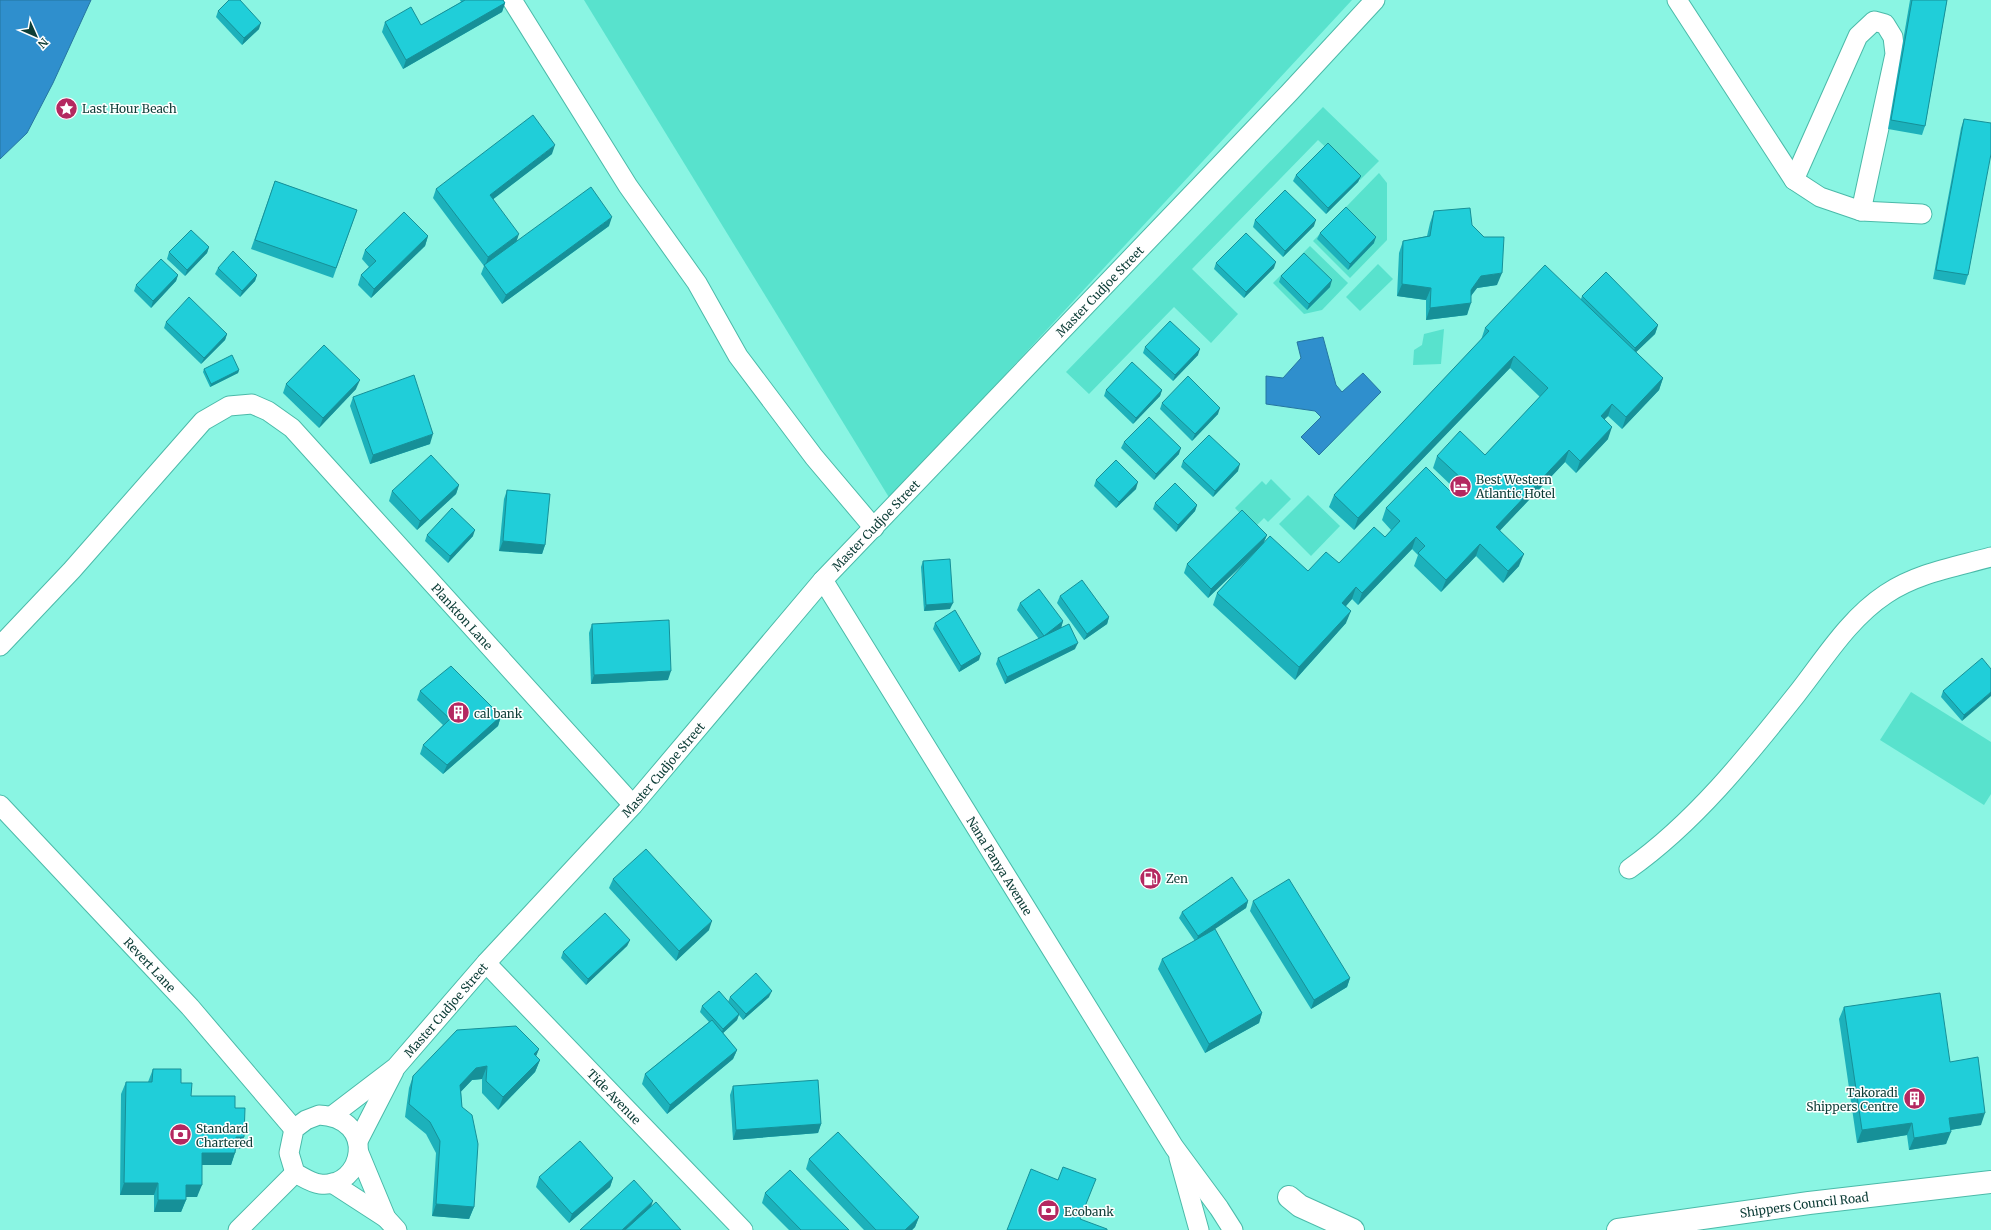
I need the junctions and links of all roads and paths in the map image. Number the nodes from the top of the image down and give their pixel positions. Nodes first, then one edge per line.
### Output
1 (512, 0) edge
2 (1375, 0) edge
3 (1677, 0) edge
4 (1794, 180) junction
5 (1861, 211) junction
6 (1922, 214) dead end
7 (874, 528) junction
8 (1991, 557) edge
9 (824, 580) junction
10 (0, 646) edge
11 (0, 805) edge
12 (633, 805) junction
13 (1629, 869) dead end
14 (486, 963) junction
15 (396, 1067) junction
16 (332, 1115) junction
17 (294, 1129) junction
18 (358, 1147) junction
19 (1177, 1151) junction
20 (295, 1173) junction
21 (1991, 1182) edge
22 (332, 1183) junction
23 (1289, 1197) dead end
24 (392, 1224) edge
25 (238, 1230) edge
26 (743, 1230) edge
27 (1199, 1230) edge
28 (1233, 1230) edge
29 (1353, 1230) edge
30 (1618, 1230) edge

1 - 7 street
2 - 7 street, Master Cudjoe Street
3 - 4 street
4 - 5 street
4 - 5 street
5 - 6 street
7 - 9 street, Master Cudjoe Street
8 - 13 street
9 - 12 street, Master Cudjoe Street
9 - 19 street, Nana Panya Avenue
10 - 12 street, Plankton Lane
11 - 17 street, Revert Lane
12 - 14 street, Master Cudjoe Street
14 - 15 street, Master Cudjoe Street
14 - 26 street, Tide Avenue
15 - 16 street, Master Cudjoe Street
15 - 18 street, Master Cudjoe Street
16 - 17 street
16 - 18 street
17 - 20 street
18 - 22 street
18 - 24 street
19 - 27 street, Nana Panya Avenue
19 - 28 street, Nana Panya Avenue
20 - 22 street
20 - 25 street
21 - 30 street, Shippers Council Road
22 - 24 street
23 - 29 street

